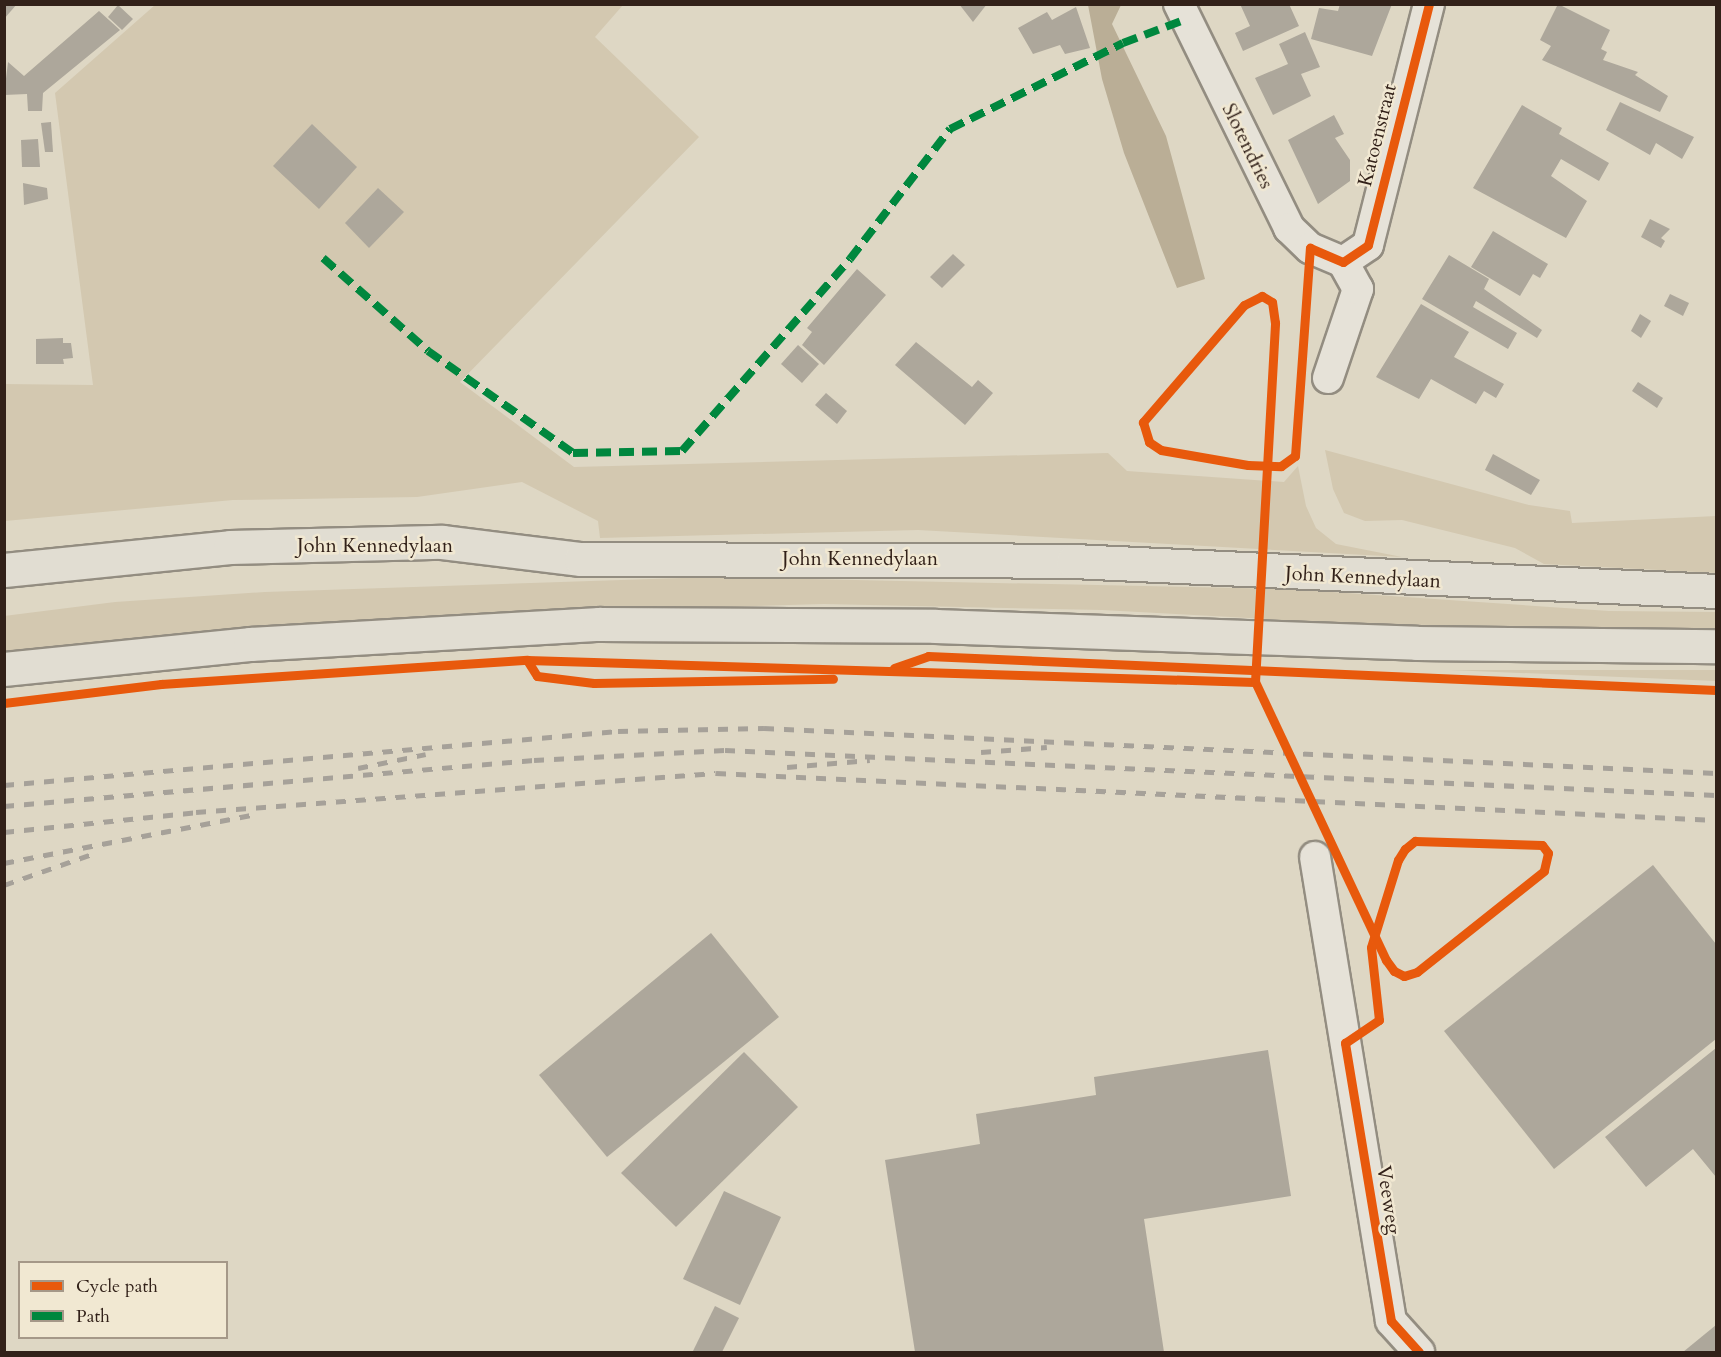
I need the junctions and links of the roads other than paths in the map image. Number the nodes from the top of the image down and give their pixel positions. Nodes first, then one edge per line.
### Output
1 (1179, 4) edge
2 (1429, 4) edge
3 (1343, 262) junction
4 (1328, 378) dead end
5 (4, 570) edge
6 (1716, 591) edge
7 (1716, 646) edge
8 (4, 669) edge
9 (1315, 857) dead end
10 (1419, 1353) edge

1 - 3 street, Slotendries
2 - 3 street, Katoenstraat
3 - 4 street
5 - 6 highway, John Kennedylaan
7 - 8 highway
9 - 10 street, Veeweg

